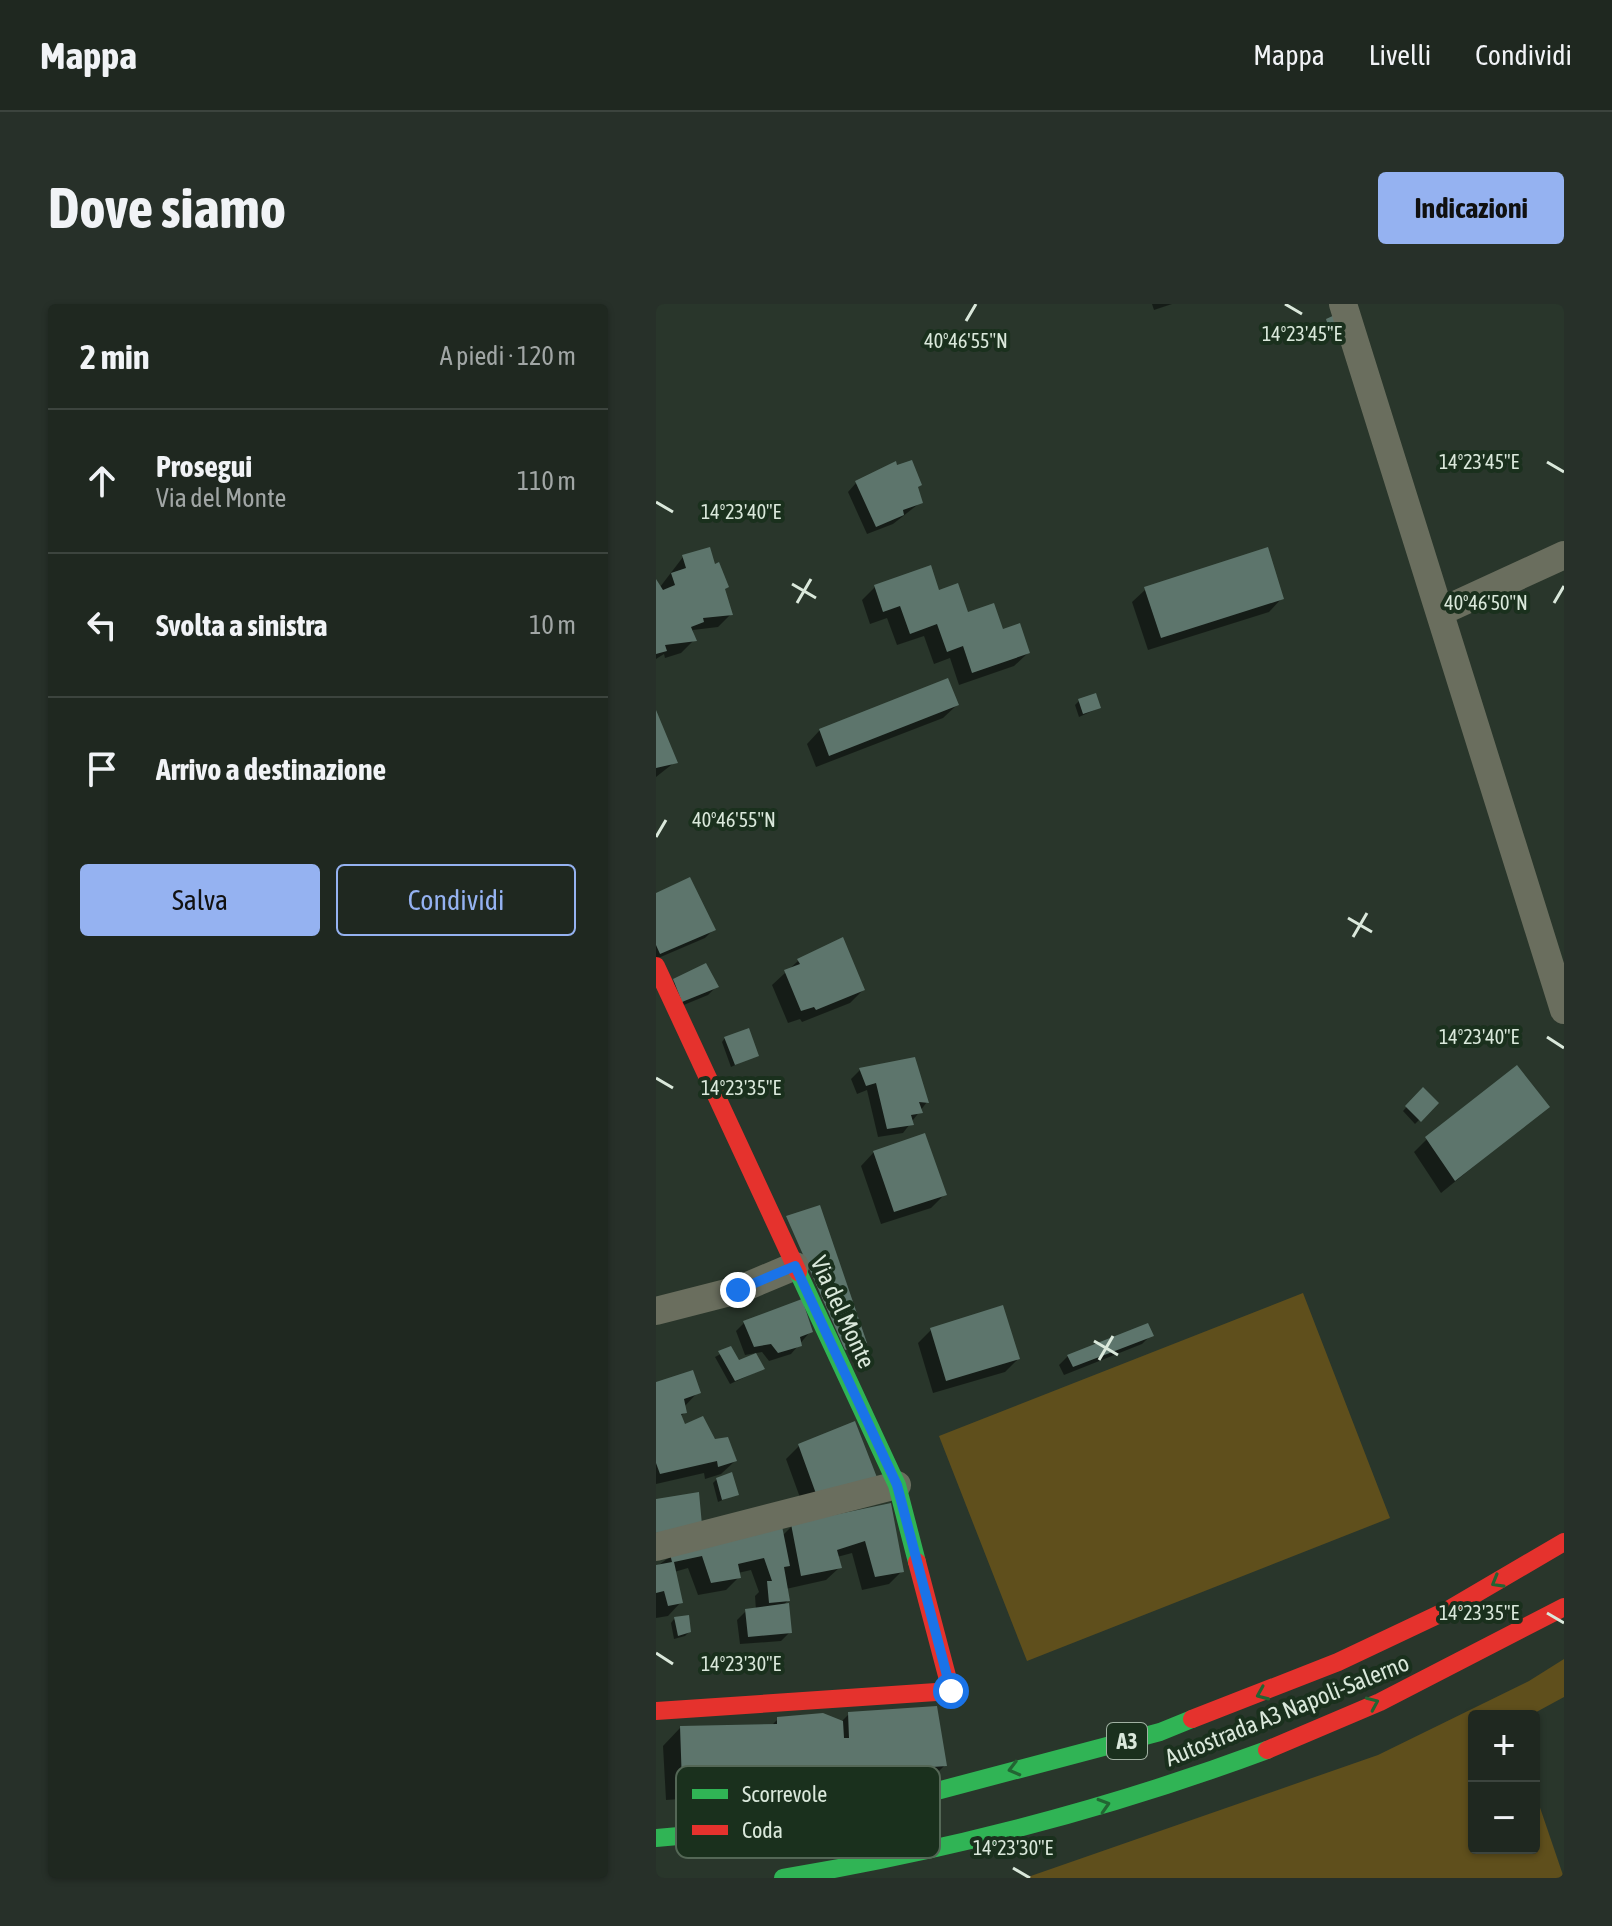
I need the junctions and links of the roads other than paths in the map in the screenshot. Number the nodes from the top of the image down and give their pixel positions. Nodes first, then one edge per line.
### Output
1 (1343, 304) edge
2 (1564, 555) edge
3 (1440, 612) junction
4 (656, 966) edge
5 (1564, 1010) edge
6 (795, 1266) junction
7 (656, 1311) edge
8 (897, 1485) junction
9 (1564, 1542) edge
10 (656, 1547) edge
11 (1564, 1607) edge
12 (656, 1711) edge
13 (940, 1790) edge
14 (676, 1836) edge
15 (656, 1838) edge
16 (940, 1849) edge
17 (892, 1858) edge
18 (783, 1878) edge

1 - 3 street
2 - 3 street
3 - 5 street
4 - 6 main road, Via del Monte
6 - 7 street
6 - 8 main road, Via del Monte
8 - 10 street
8 - 12 main road, Via del Monte
9 -> 13 main road, Autostrada A3 Napoli-Salerno / A3
16 -> 11 main road, Autostrada A3 Napoli-Salerno / A3
14 -> 15 main road, Autostrada A3 Napoli-Salerno / A3
18 -> 17 main road, Autostrada A3 Napoli-Salerno / A3

